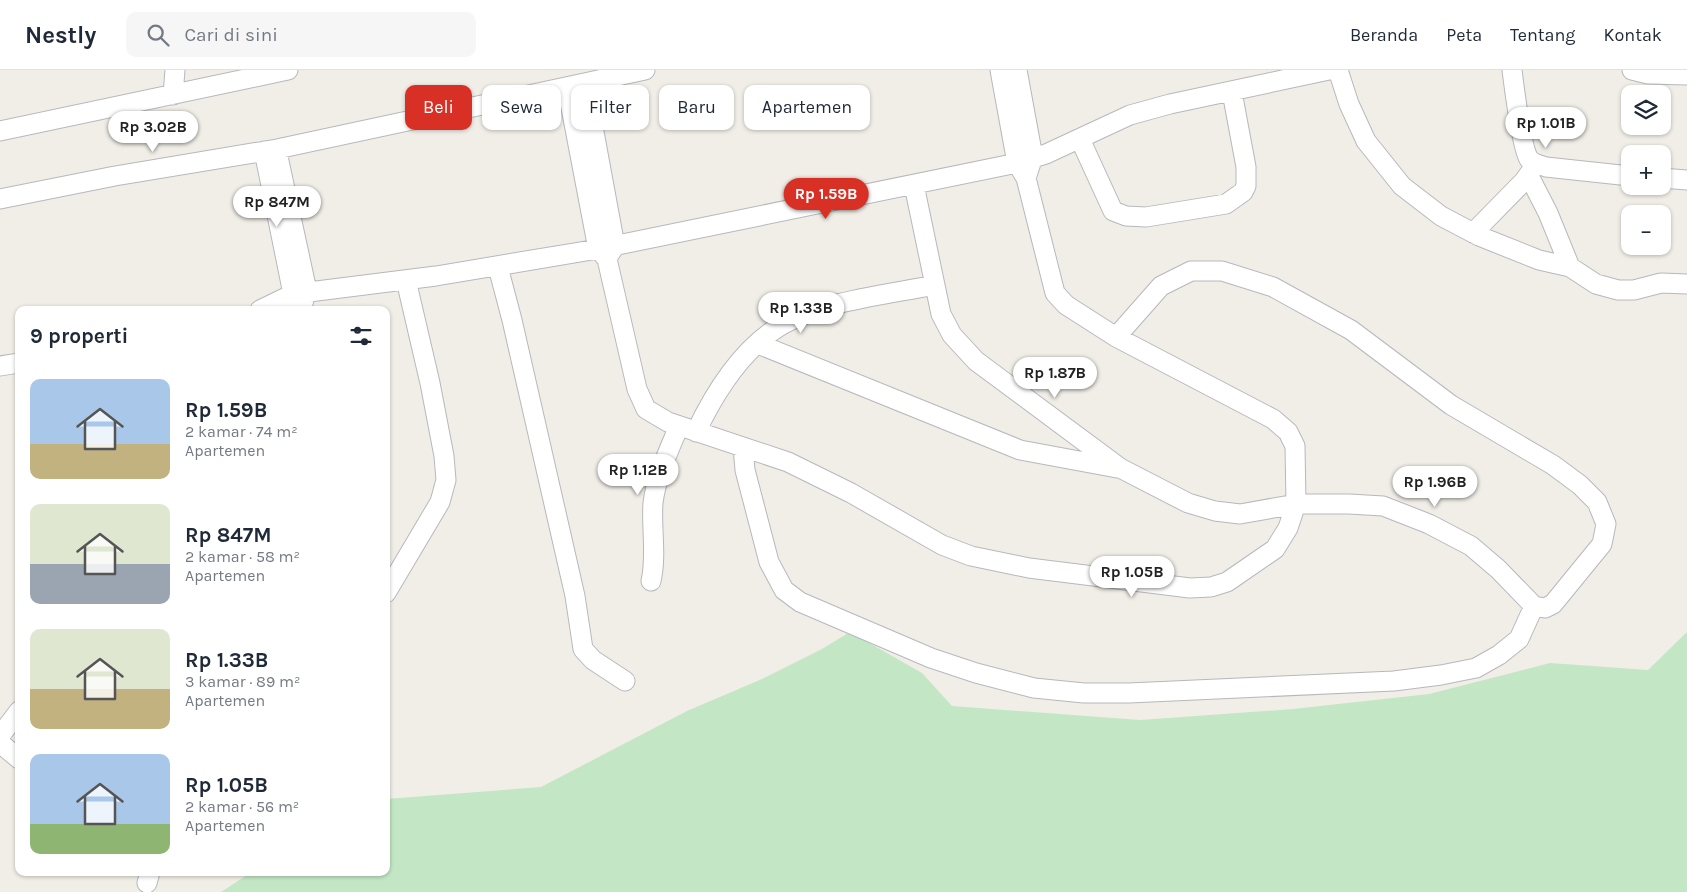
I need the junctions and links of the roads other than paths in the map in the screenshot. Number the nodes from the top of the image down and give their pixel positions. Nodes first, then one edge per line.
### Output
1 (175, 70) edge
2 (288, 70) edge
3 (645, 70) edge
4 (1000, 70) edge
5 (1016, 70) edge
6 (1329, 70) edge
7 (1338, 70) edge
8 (1512, 70) edge
9 (1632, 70) edge
10 (1687, 75) edge
11 (576, 85) edge
12 (571, 86) edge
13 (1232, 92) junction
14 (173, 95) junction
15 (584, 130) edge
16 (0, 131) edge
17 (1080, 138) junction
18 (270, 150) junction
19 (1026, 166) junction
20 (1533, 170) junction
21 (1621, 175) edge
22 (1671, 179) edge
23 (1687, 180) edge
24 (914, 185) junction
25 (0, 199) edge
26 (1473, 233) junction
27 (607, 251) junction
28 (498, 267) junction
29 (1570, 267) junction
30 (406, 280) junction
31 (1687, 284) edge
32 (935, 285) junction
33 (300, 301) edge
34 (278, 306) edge
35 (1116, 337) junction
36 (758, 344) junction
37 (15, 364) edge
38 (0, 366) edge
39 (687, 429) junction
40 (742, 447) junction
41 (1120, 468) junction
42 (1296, 504) junction
43 (652, 581) dead end
44 (390, 586) edge
45 (1534, 606) junction
46 (625, 681) dead end
47 (15, 716) edge
48 (0, 736) edge
49 (0, 743) edge
50 (15, 756) edge

1 - 14 street
2 - 14 street
3 - 11 street
4 - 19 street
5 - 19 street
6 - 13 street
7 - 26 street
8 - 20 street
9 - 10 street
12 - 18 street
13 - 17 street
13 - 17 street
14 - 16 street
15 - 27 street
17 - 19 street
18 - 25 street
18 - 33 street
19 - 24 street
19 - 35 street
20 - 21 street
20 - 26 street
20 - 29 street
22 - 23 street
24 - 27 street
24 - 32 street
26 - 29 street
27 - 28 street
27 - 39 street
28 - 30 street
28 - 46 street
29 - 31 street
30 - 33 street
30 - 44 street
32 - 36 street
32 - 41 street
33 - 34 street
35 - 42 street
35 - 45 street
36 - 39 street
36 - 41 street
37 - 38 street
39 - 40 street
39 - 43 street
40 - 42 street
40 - 45 street
41 - 42 street
42 - 45 street
47 - 48 street
49 - 50 street

